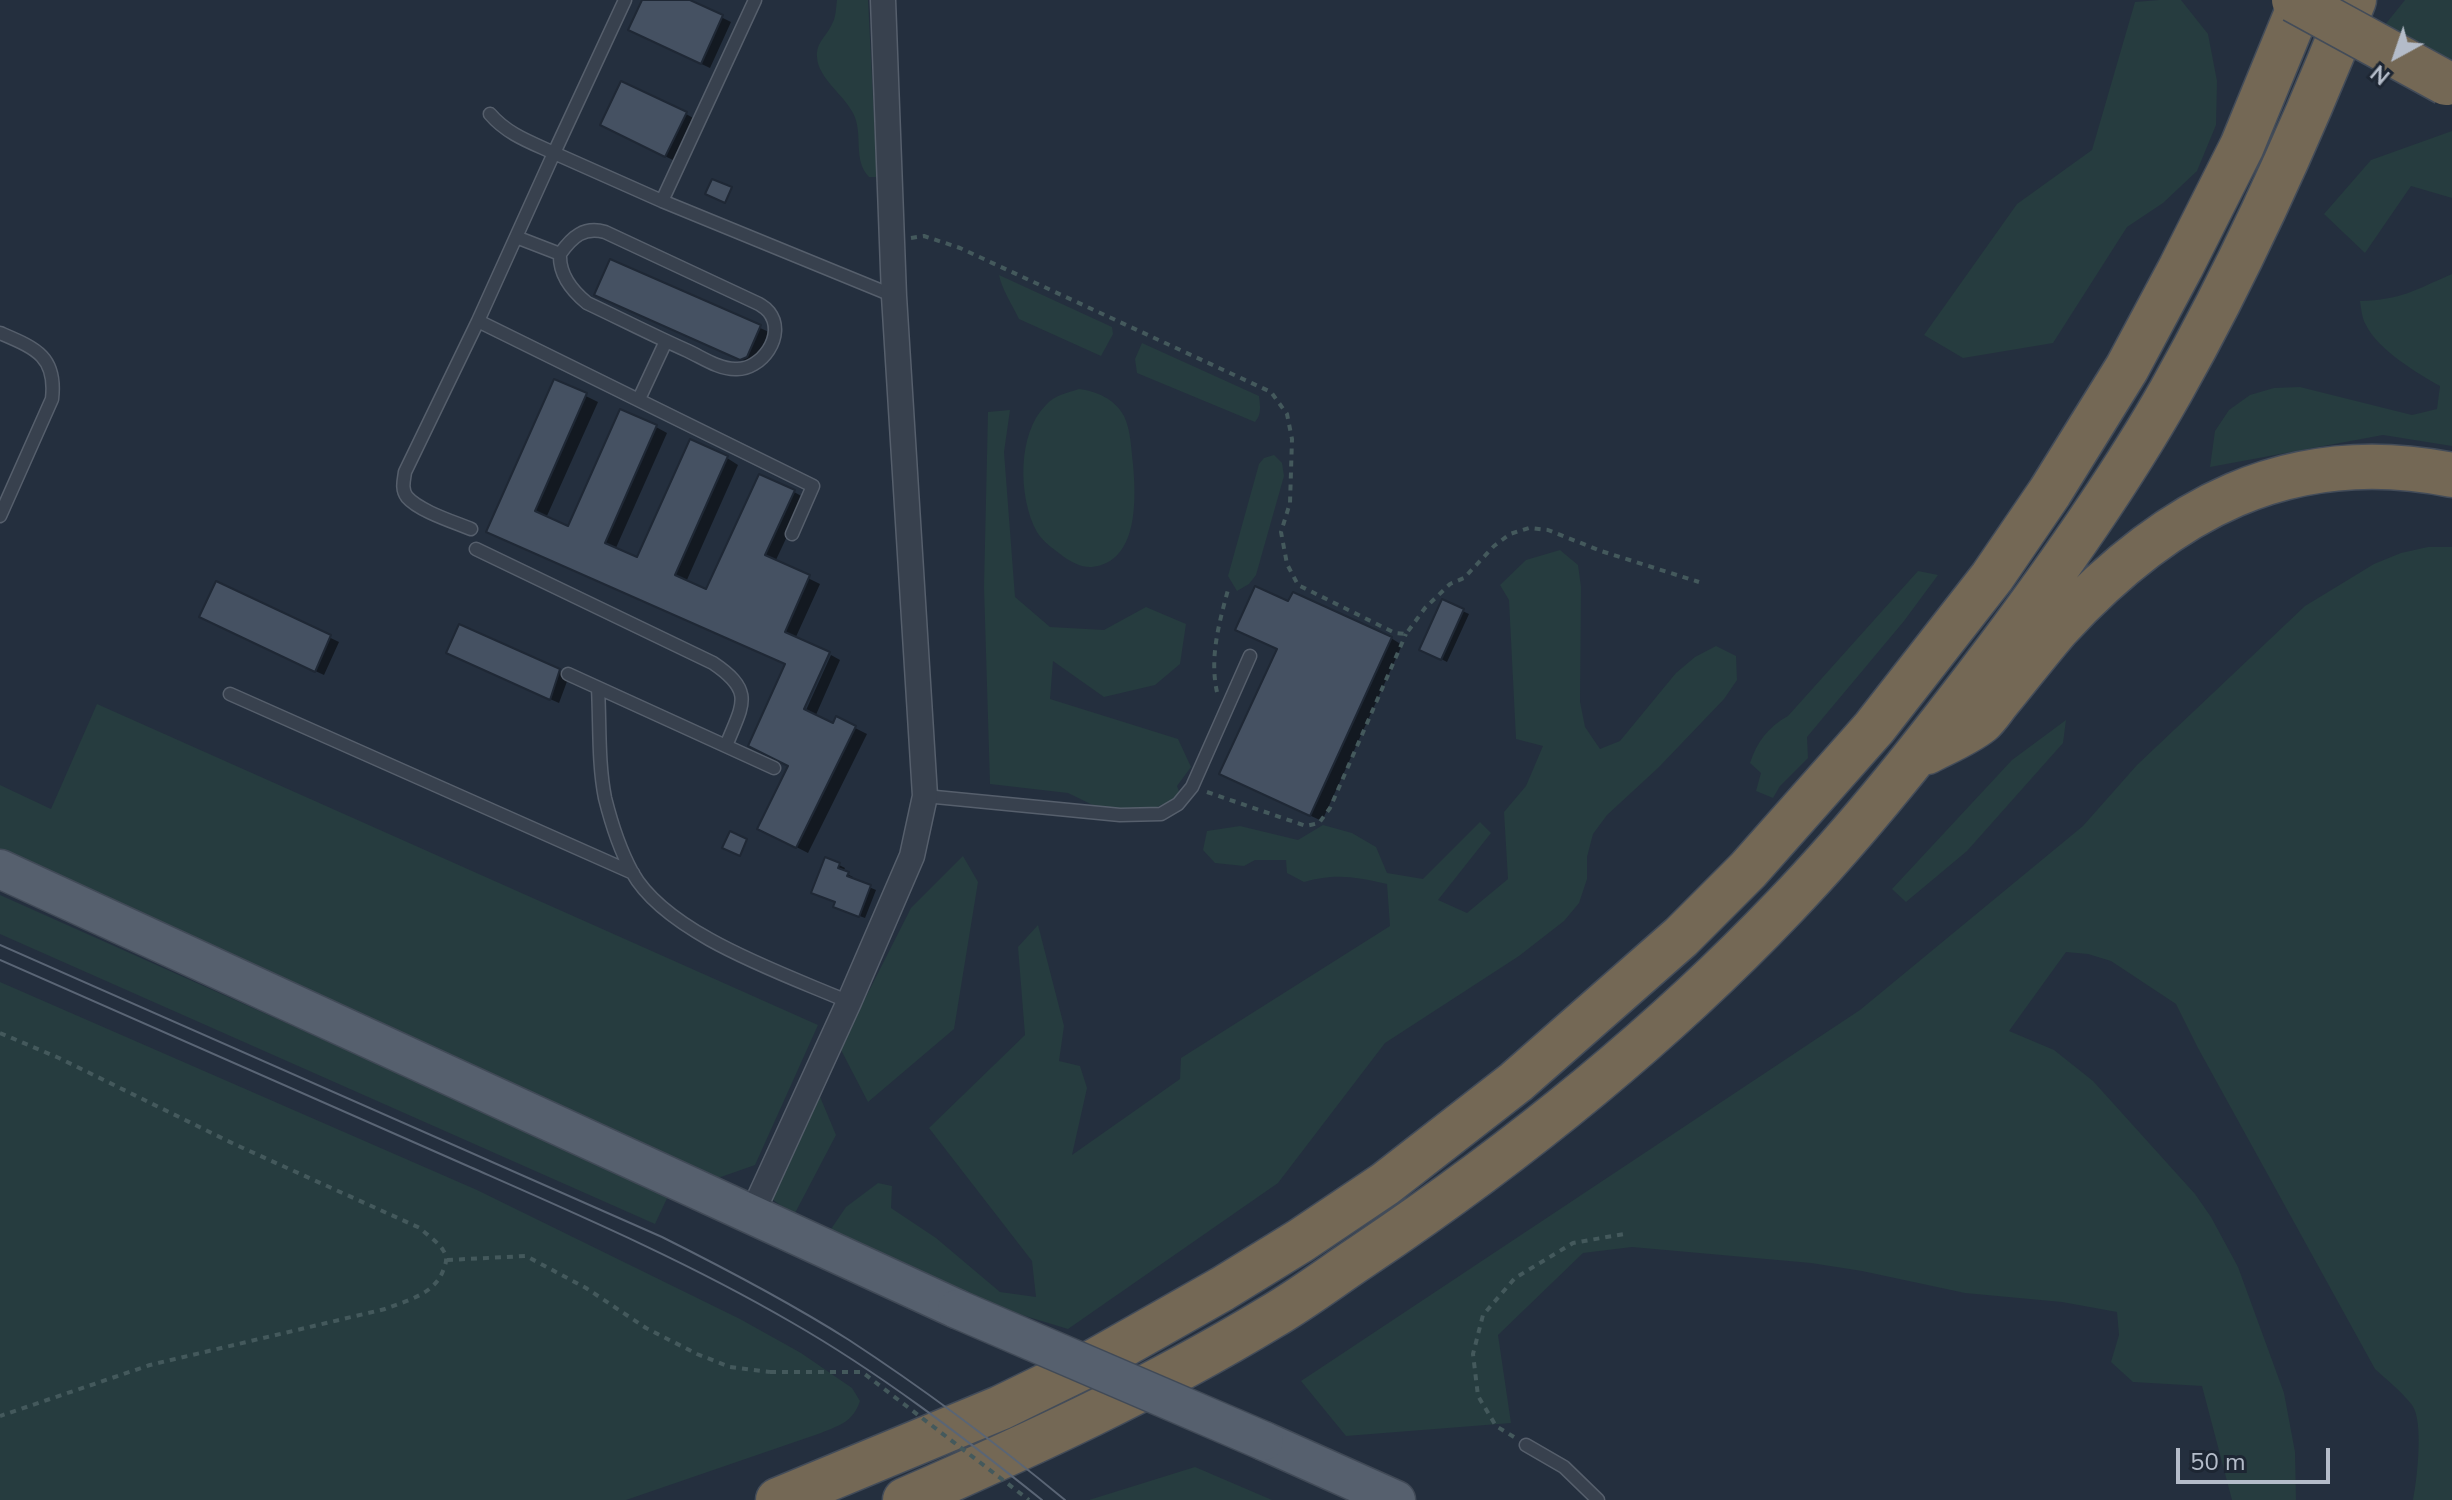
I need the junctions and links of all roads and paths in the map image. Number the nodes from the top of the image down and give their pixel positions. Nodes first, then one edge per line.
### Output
1 (625, 0) edge
2 (755, 0) edge
3 (883, 0) edge
4 (2294, 0) edge
5 (2302, 0) edge
6 (2354, 0) edge
7 (2449, 85) edge
8 (490, 114) dead end
9 (554, 153) junction
10 (662, 201) junction
11 (516, 237) junction
12 (893, 239) junction
13 (560, 254) junction
14 (894, 296) junction
15 (478, 321) junction
16 (0, 333) edge
17 (666, 341) junction
18 (639, 399) junction
19 (2452, 475) edge
20 (0, 516) edge
21 (471, 529) dead end
22 (792, 534) dead end
23 (476, 549) dead end
24 (1699, 582) dead end
25 (1229, 586) dead end
26 (1406, 634) junction
27 (1250, 656) dead end
28 (568, 674) dead end
29 (598, 688) junction
30 (230, 694) dead end
31 (1223, 717) junction
32 (726, 746) junction
33 (1915, 759) junction
34 (774, 768) dead end
35 (1197, 789) dead end
36 (925, 796) junction
37 (0, 869) edge
38 (633, 873) junction
39 (849, 1002) junction
40 (0, 1033) edge
41 (751, 1216) junction
42 (1624, 1234) dead end
43 (447, 1260) junction
44 (0, 1416) edge
45 (1526, 1445) joint
46 (778, 1500) edge
47 (905, 1500) edge
48 (1029, 1500) edge
49 (1396, 1500) edge
50 (1598, 1500) edge

1 - 9 lane
2 - 10 lane
3 - 12 street
4 - 7 highway, bridge
5 - 46 highway
6 - 33 highway
8 - 9 lane
9 - 10 lane
9 - 11 lane
10 - 14 lane
11 - 13 lane
11 - 15 lane
12 - 14 street
12 - 26 path
13 - 17 lane
13 - 17 lane
14 - 36 street
15 - 18 lane
15 - 21 lane
16 - 20 lane
17 - 18 lane
18 - 22 lane
19 - 33 highway
23 - 32 lane
24 - 26 path
25 - 31 path
26 - 35 path
27 - 31 lane
28 - 29 lane
29 - 32 lane
29 - 38 lane
30 - 38 lane
31 - 36 lane
32 - 34 lane
33 - 47 highway
36 - 39 street
37 - 41 main road
38 - 39 lane
39 - 41 street
40 - 43 path
41 - 49 main road, bridge
42 - 45 path
43 - 44 path
43 - 48 path, bridge
45 - 50 lane

